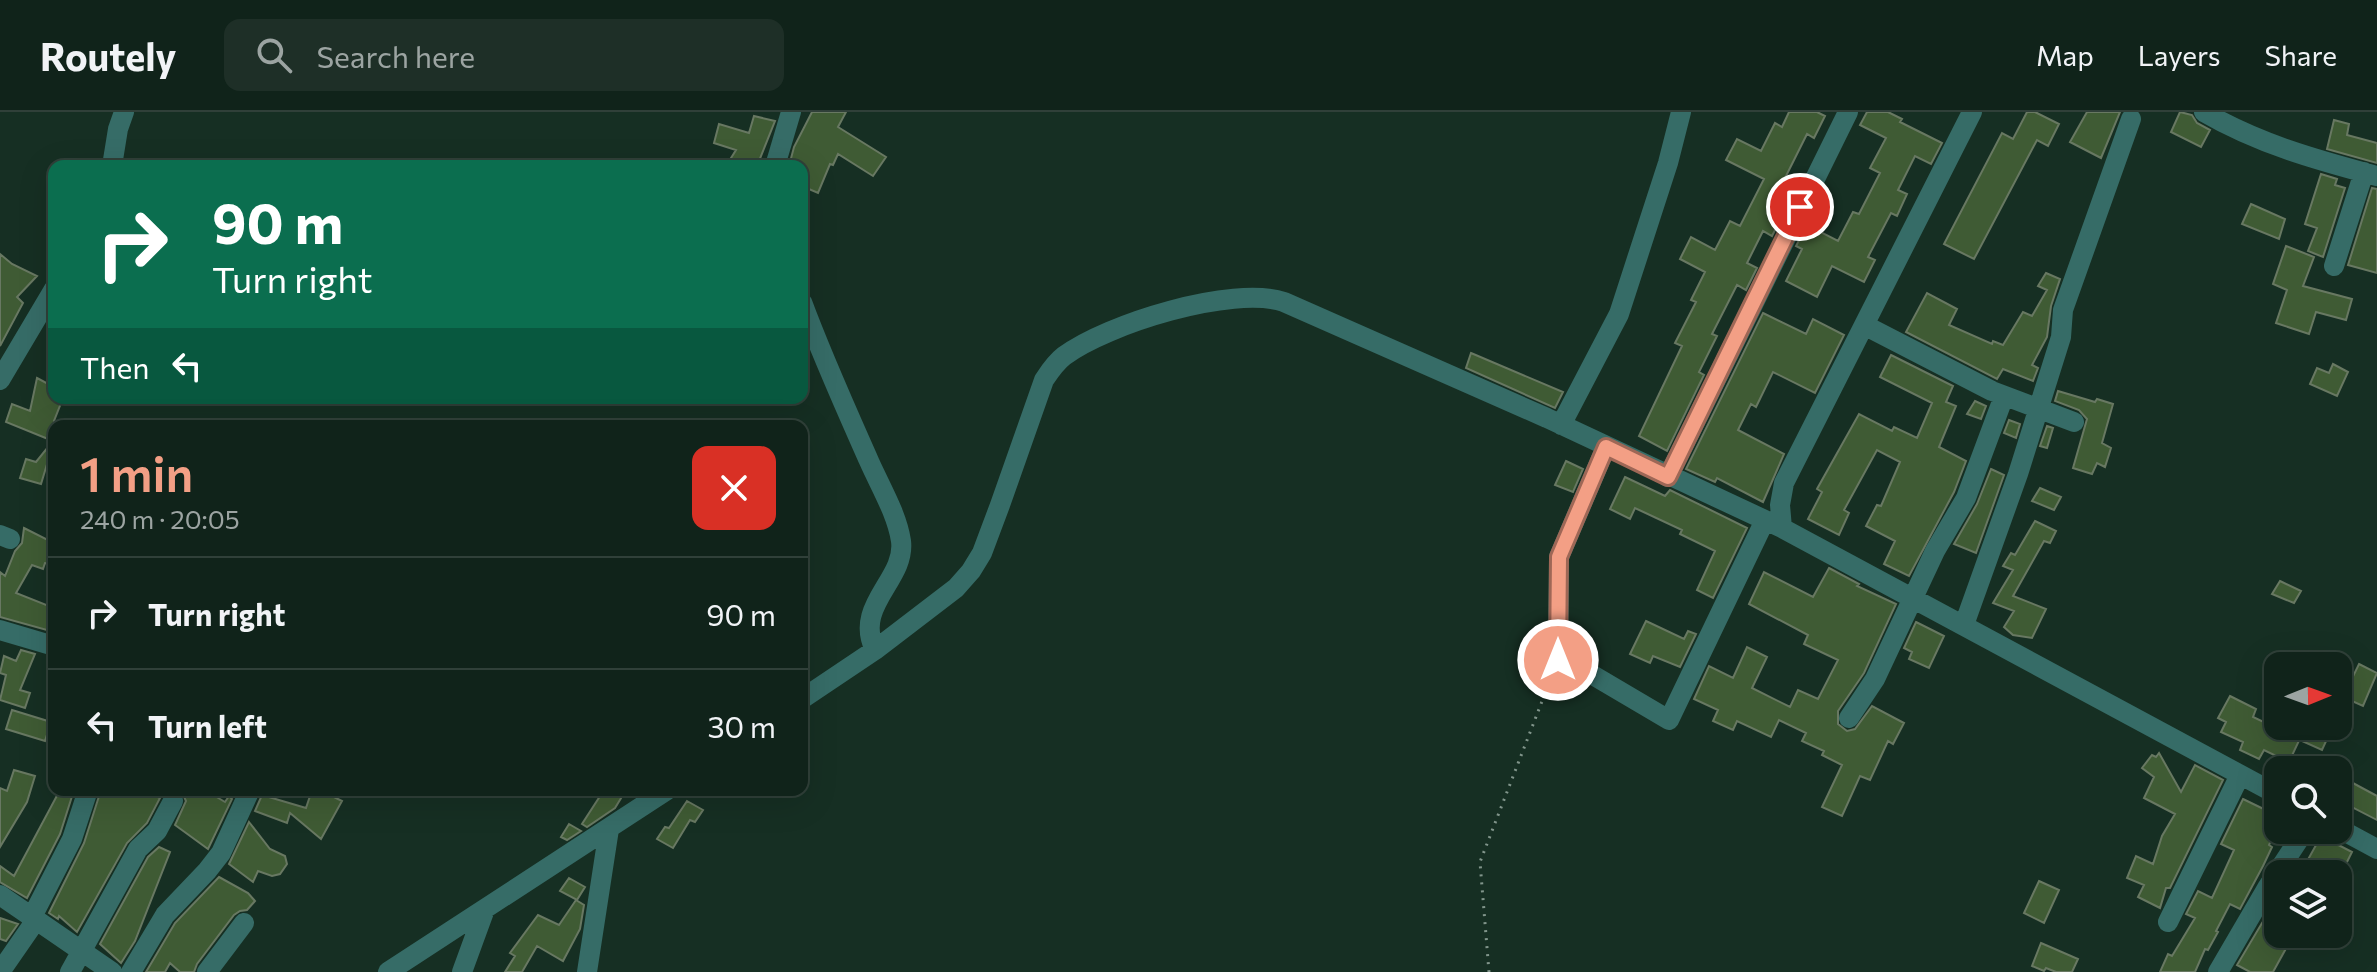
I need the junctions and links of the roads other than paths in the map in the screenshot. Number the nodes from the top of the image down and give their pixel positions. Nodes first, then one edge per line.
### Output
1 (124, 112) edge
2 (791, 112) edge
3 (1681, 112) edge
4 (1848, 112) edge
5 (1972, 112) edge
6 (2204, 112) edge
7 (2131, 119) dead end
8 (113, 160) edge
9 (777, 160) edge
10 (2370, 174) edge
11 (2334, 266) dead end
12 (48, 299) edge
13 (808, 318) edge
14 (1864, 325) junction
15 (0, 380) edge
16 (2004, 396) junction
17 (2038, 409) junction
18 (2074, 422) dead end
19 (1561, 425) junction
20 (1613, 450) junction
21 (1668, 477) junction
22 (1773, 524) junction
23 (1914, 598) junction
24 (1964, 625) junction
25 (0, 630) edge
26 (48, 644) edge
27 (875, 650) junction
28 (808, 695) edge
29 (1849, 718) dead end
30 (2240, 775) junction
31 (2264, 788) edge
32 (86, 796) edge
33 (247, 796) edge
34 (658, 796) edge
35 (173, 801) dead end
36 (609, 829) junction
37 (2352, 836) edge
38 (2296, 844) edge
39 (2377, 849) edge
40 (0, 895) edge
41 (485, 909) junction
42 (34, 918) junction
43 (2168, 922) dead end
44 (244, 923) dead end
45 (81, 951) junction
46 (0, 972) edge
47 (70, 972) edge
48 (112, 972) edge
49 (131, 972) edge
50 (207, 972) edge
51 (388, 972) edge
52 (462, 972) edge
53 (587, 972) edge
54 (2218, 972) edge

1 - 8 street
2 - 9 street
3 - 19 street
4 - 21 street
5 - 14 street
6 - 10 street
7 - 17 street
10 - 11 street
12 - 15 street
13 - 27 street
14 - 16 street
14 - 22 street
16 - 17 street
16 - 23 street
17 - 18 street
17 - 24 street
19 - 20 street
19 - 27 street
20 - 21 street
20 - 22 street
21 - 22 street
22 - 23 street
23 - 24 street
23 - 29 street
24 - 30 street
25 - 26 street
27 - 28 street
30 - 31 street
30 - 43 street
32 - 42 street
33 - 49 street
34 - 36 street
35 - 45 street
36 - 41 street
36 - 53 street
37 - 39 street
38 - 54 street
40 - 42 street
41 - 51 street
41 - 52 street
42 - 45 street
42 - 46 street
44 - 50 street
45 - 47 street
45 - 48 street

